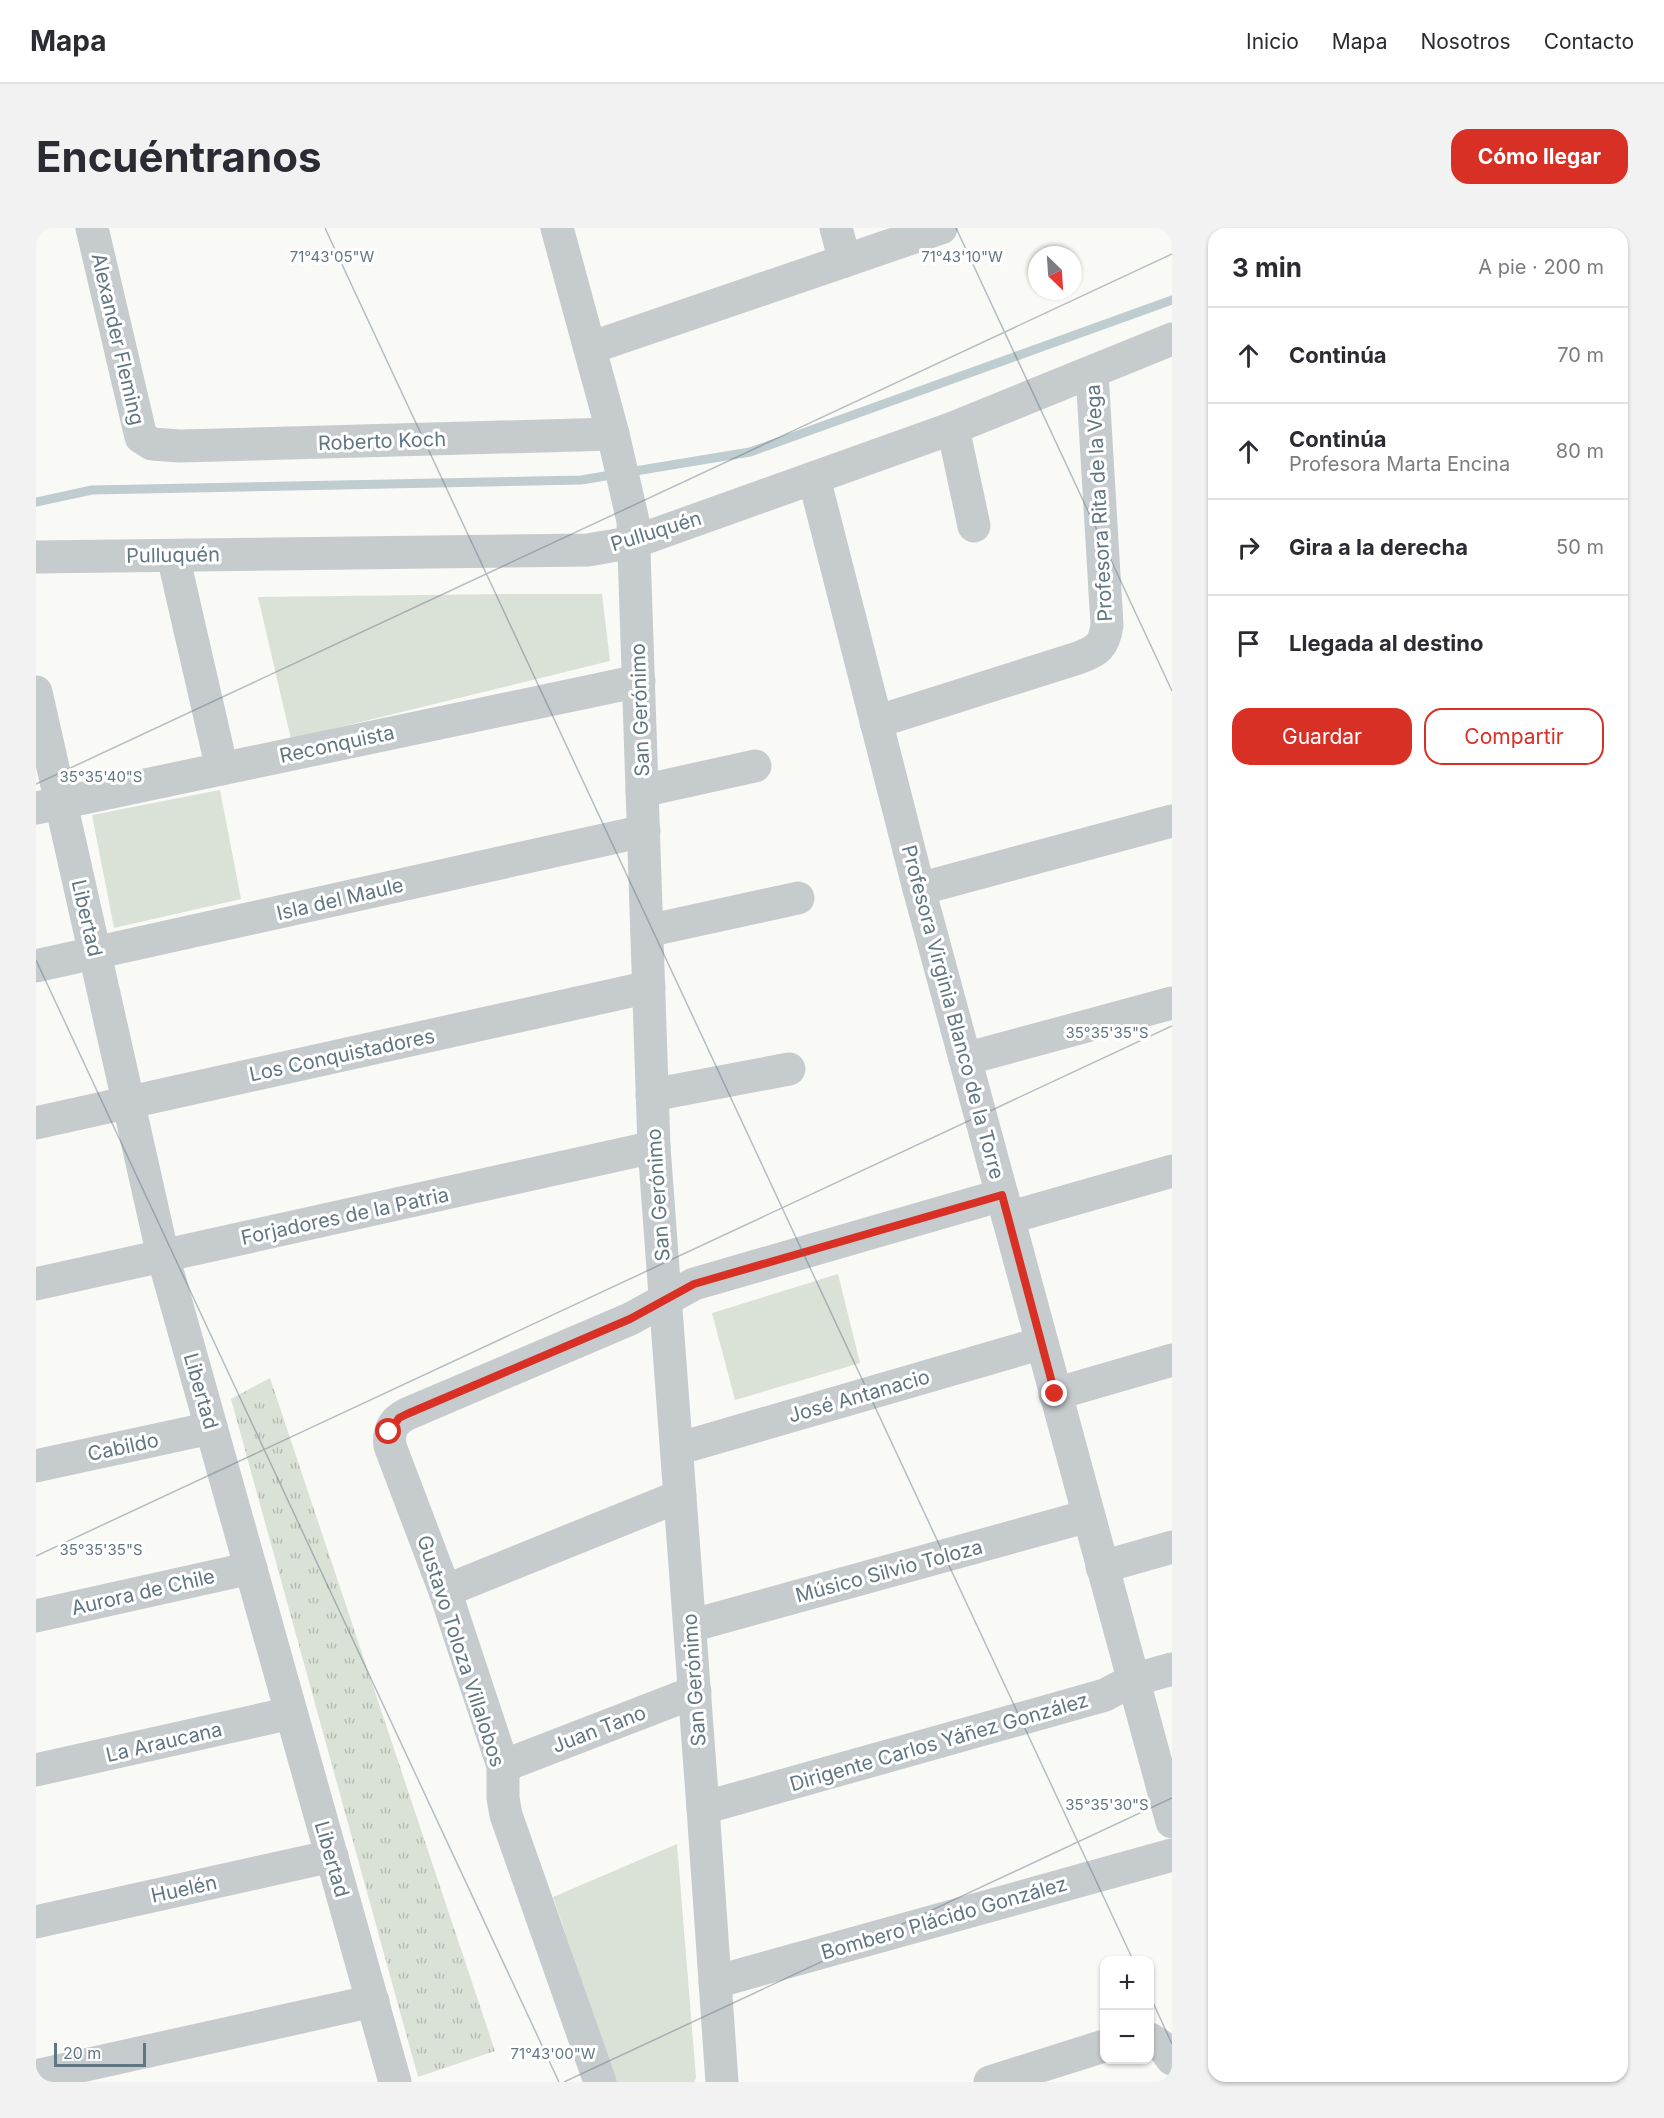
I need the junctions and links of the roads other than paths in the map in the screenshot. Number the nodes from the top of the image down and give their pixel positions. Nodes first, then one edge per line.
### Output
1 (92, 228) edge
2 (557, 228) edge
3 (836, 228) edge
4 (941, 228) edge
5 (844, 261) junction
6 (1172, 339) edge
7 (590, 348) junction
8 (1092, 373) junction
9 (953, 428) junction
10 (615, 442) junction
11 (152, 444) joint
12 (814, 478) junction
13 (974, 526) dead end
14 (634, 542) junction
15 (172, 556) junction
16 (36, 557) edge
17 (639, 681) junction
18 (36, 692) edge
19 (876, 722) junction
20 (755, 766) dead end
21 (222, 769) junction
22 (642, 791) junction
23 (49, 806) edge
24 (1172, 821) edge
25 (644, 831) junction
26 (919, 889) junction
27 (798, 898) dead end
28 (647, 930) junction
29 (95, 953) junction
30 (36, 966) edge
31 (649, 987) junction
32 (1172, 1003) edge
33 (965, 1059) junction
34 (789, 1069) dead end
35 (652, 1095) junction
36 (128, 1102) junction
37 (36, 1123) edge
38 (654, 1147) junction
39 (1172, 1171) edge
40 (1005, 1207) junction
41 (163, 1256) junction
42 (36, 1284) edge
43 (665, 1300) junction
44 (1042, 1343) junction
45 (1172, 1360) edge
46 (1055, 1394) junction
47 (211, 1428) junction
48 (676, 1449) junction
49 (36, 1466) edge
50 (680, 1496) junction
51 (1088, 1516) junction
52 (1172, 1547) edge
53 (1102, 1567) junction
54 (251, 1568) junction
55 (445, 1591) junction
56 (36, 1616) edge
57 (690, 1626) junction
58 (1172, 1669) edge
59 (1133, 1680) junction
60 (695, 1692) junction
61 (291, 1713) junction
62 (503, 1766) junction
63 (36, 1770) edge
64 (703, 1808) junction
65 (1172, 1822) edge
66 (1172, 1855) edge
67 (332, 1856) junction
68 (36, 1922) edge
69 (715, 1982) junction
70 (373, 2001) junction
71 (1154, 2042) edge
72 (1100, 2047) edge
73 (1172, 2059) edge
74 (36, 2076) edge
75 (395, 2082) edge
76 (600, 2082) edge
77 (722, 2082) edge
78 (990, 2082) edge

1 - 11 street, Alexander Fleming
2 - 7 street, San Gerónimo
3 - 5 street
4 - 5 street
5 - 7 street
6 - 8 street, Pulluquén
7 - 10 street, San Gerónimo
8 - 9 street, Pulluquén
8 - 19 street, Profesora Rita de la Vega
9 - 12 street, Pulluquén
9 - 13 street
10 - 11 street, Roberto Koch
10 - 14 street, San Gerónimo
12 - 14 street, Pulluquén
12 - 19 street, Profesora Virginia Blanco de la Torre
14 - 15 street, Pulluquén
14 - 17 street, San Gerónimo
15 - 16 street, Pulluquén
15 - 21 street
17 - 21 street, Reconquista
17 - 22 street, San Gerónimo
18 - 23 street, Libertad
19 - 26 street, Profesora Virginia Blanco de la Torre
20 - 22 street
21 - 23 street, Reconquista
22 - 25 street, San Gerónimo
23 - 29 street, Libertad
24 - 26 street
25 - 28 street, San Gerónimo
25 - 29 street, Isla del Maule
26 - 33 street, Profesora Virginia Blanco de la Torre
27 - 28 street
28 - 31 street, San Gerónimo
29 - 30 street, Isla del Maule
29 - 36 street, Libertad
31 - 35 street, San Gerónimo
31 - 36 street, Los Conquistadores
32 - 33 street
33 - 40 street, Profesora Virginia Blanco de la Torre
34 - 35 street
35 - 38 street, San Gerónimo
36 - 37 street, Los Conquistadores
36 - 41 street, Libertad
38 - 41 street, Forjadores de la Patria
38 - 43 street, San Gerónimo
39 - 40 street
40 - 43 street
40 - 44 street, Profesora Virginia Blanco de la Torre
41 - 42 street, Forjadores de la Patria
41 - 47 street, Libertad
43 - 48 street, San Gerónimo
43 - 55 street, Gustavo Toloza Villalobos
44 - 46 street, Profesora Virginia Blanco de la Torre
44 - 48 street, José Antanacio
45 - 46 street
46 - 51 street, Profesora Virginia Blanco de la Torre
47 - 49 street, Cabildo
47 - 54 street, Libertad
48 - 50 street, San Gerónimo
50 - 55 street
50 - 57 street, San Gerónimo
51 - 53 street, Profesora Virginia Blanco de la Torre
51 - 57 street, Músico Silvio Toloza
52 - 53 street
53 - 59 street, Profesora Virginia Blanco de la Torre
54 - 56 street, Aurora de Chile
54 - 61 street, Libertad
55 - 62 street, Gustavo Toloza Villalobos
57 - 60 street, San Gerónimo
58 - 59 street, Dirigente Carlos Yáñez González
59 - 64 street, Dirigente Carlos Yáñez González
59 - 65 street, Profesora Virginia Blanco de la Torre
60 - 62 street, Juan Tano
60 - 64 street, San Gerónimo
61 - 63 street, La Araucana
61 - 67 street, Libertad
62 - 76 street, Gustavo Toloza Villalobos
64 - 69 street, San Gerónimo
66 - 69 street, Bombero Plácido González
67 - 68 street, Huelén
67 - 70 street, Libertad
69 - 77 street, San Gerónimo
70 - 74 street
70 - 75 street, Libertad
71 - 73 street
72 - 78 street

